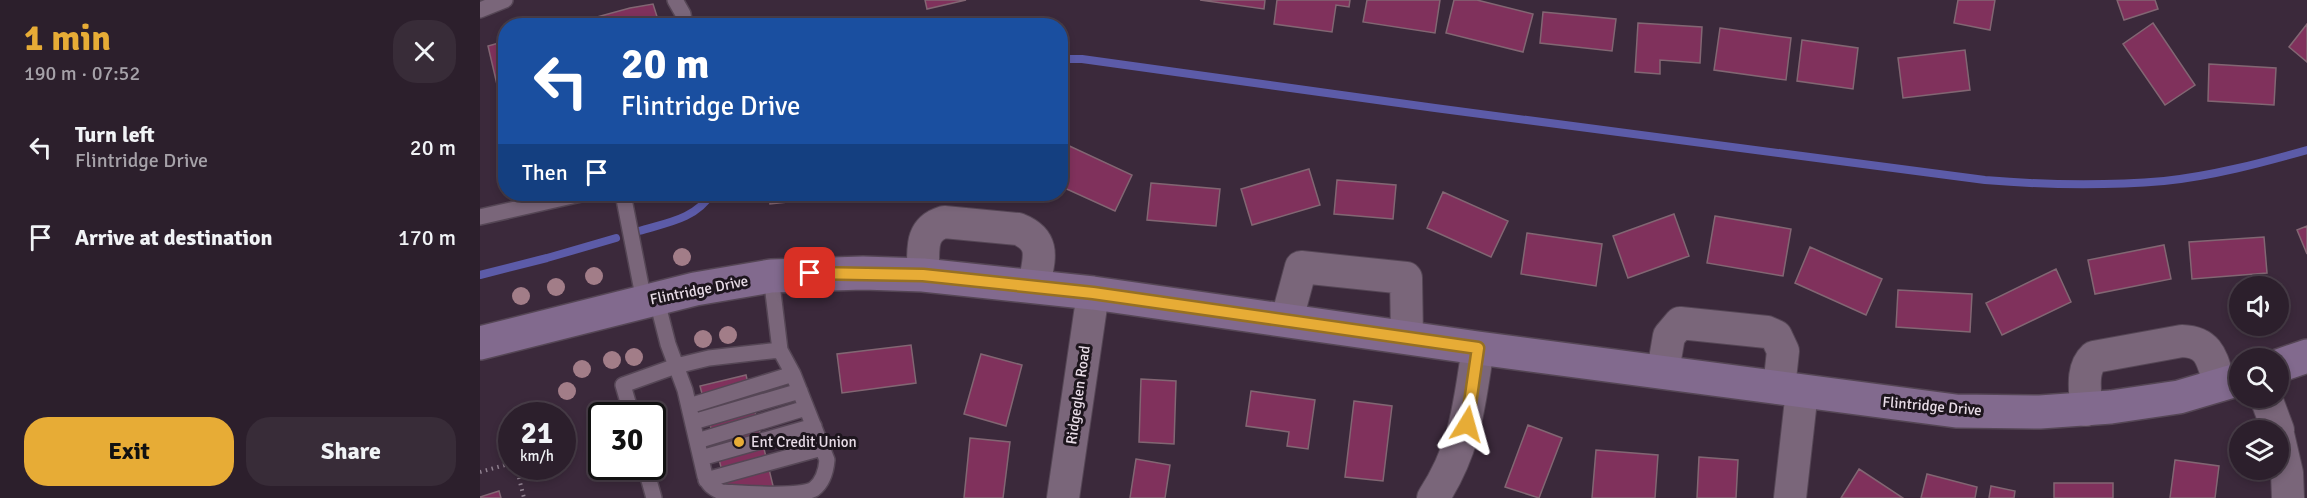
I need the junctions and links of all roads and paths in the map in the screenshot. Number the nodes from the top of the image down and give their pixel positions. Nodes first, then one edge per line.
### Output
1 (504, 0) edge
2 (675, 0) edge
3 (480, 10) edge
4 (684, 18) edge
5 (552, 201) edge
6 (626, 201) edge
7 (480, 218) edge
8 (923, 275) junction
9 (771, 276) junction
10 (1034, 286) junction
11 (1093, 293) junction
12 (650, 299) junction
13 (1287, 319) junction
14 (1407, 337) junction
15 (480, 342) edge
16 (1478, 348) junction
17 (780, 350) junction
18 (2307, 356) edge
19 (2289, 362) edge
20 (676, 366) junction
21 (1662, 371) junction
22 (793, 374) junction
23 (2229, 381) edge
24 (2229, 382) edge
25 (1791, 390) junction
26 (800, 391) junction
27 (628, 402) edge
28 (689, 406) junction
29 (806, 408) junction
30 (2086, 410) junction
31 (693, 422) junction
32 (814, 426) junction
33 (697, 441) junction
34 (822, 448) junction
35 (701, 458) junction
36 (498, 467) edge
37 (480, 472) edge
38 (520, 480) edge
39 (649, 480) edge
40 (706, 480) junction
41 (2287, 480) edge
42 (524, 498) edge
43 (654, 498) edge
44 (1063, 498) edge
45 (1433, 498) edge
46 (1790, 498) edge
47 (2288, 498) edge

1 - 3 lane
2 - 4 lane
5 - 7 lane
6 - 12 lane
8 - 9 street, Flintridge Drive
8 - 10 street, Flintridge Drive
8 - 10 street
9 - 12 street, Flintridge Drive
9 - 17 lane
10 - 11 street, Flintridge Drive
11 - 13 street, Flintridge Drive
11 - 44 street, Ridgeglen Road
12 - 15 street, Flintridge Drive
12 - 20 lane
13 - 14 street, Flintridge Drive
13 - 14 street
14 - 16 street, Flintridge Drive
16 - 21 street, Flintridge Drive
16 - 45 street
17 - 20 lane
17 - 22 lane
18 - 19 street
20 - 27 lane
20 - 28 lane
21 - 25 street, Flintridge Drive
21 - 25 street
22 - 26 lane
22 - 28 lane
23 - 30 street, Flintridge Drive
24 - 30 street, Flintridge Drive
25 - 30 street, Flintridge Drive
25 - 46 street
26 - 29 lane
26 - 31 lane
28 - 31 lane
29 - 32 lane
29 - 33 lane
31 - 33 lane
32 - 34 lane
32 - 35 lane
33 - 35 lane
34 - 40 lane
34 - 40 lane
35 - 40 lane
36 - 37 path
38 - 42 path
39 - 43 lane
41 - 47 street

